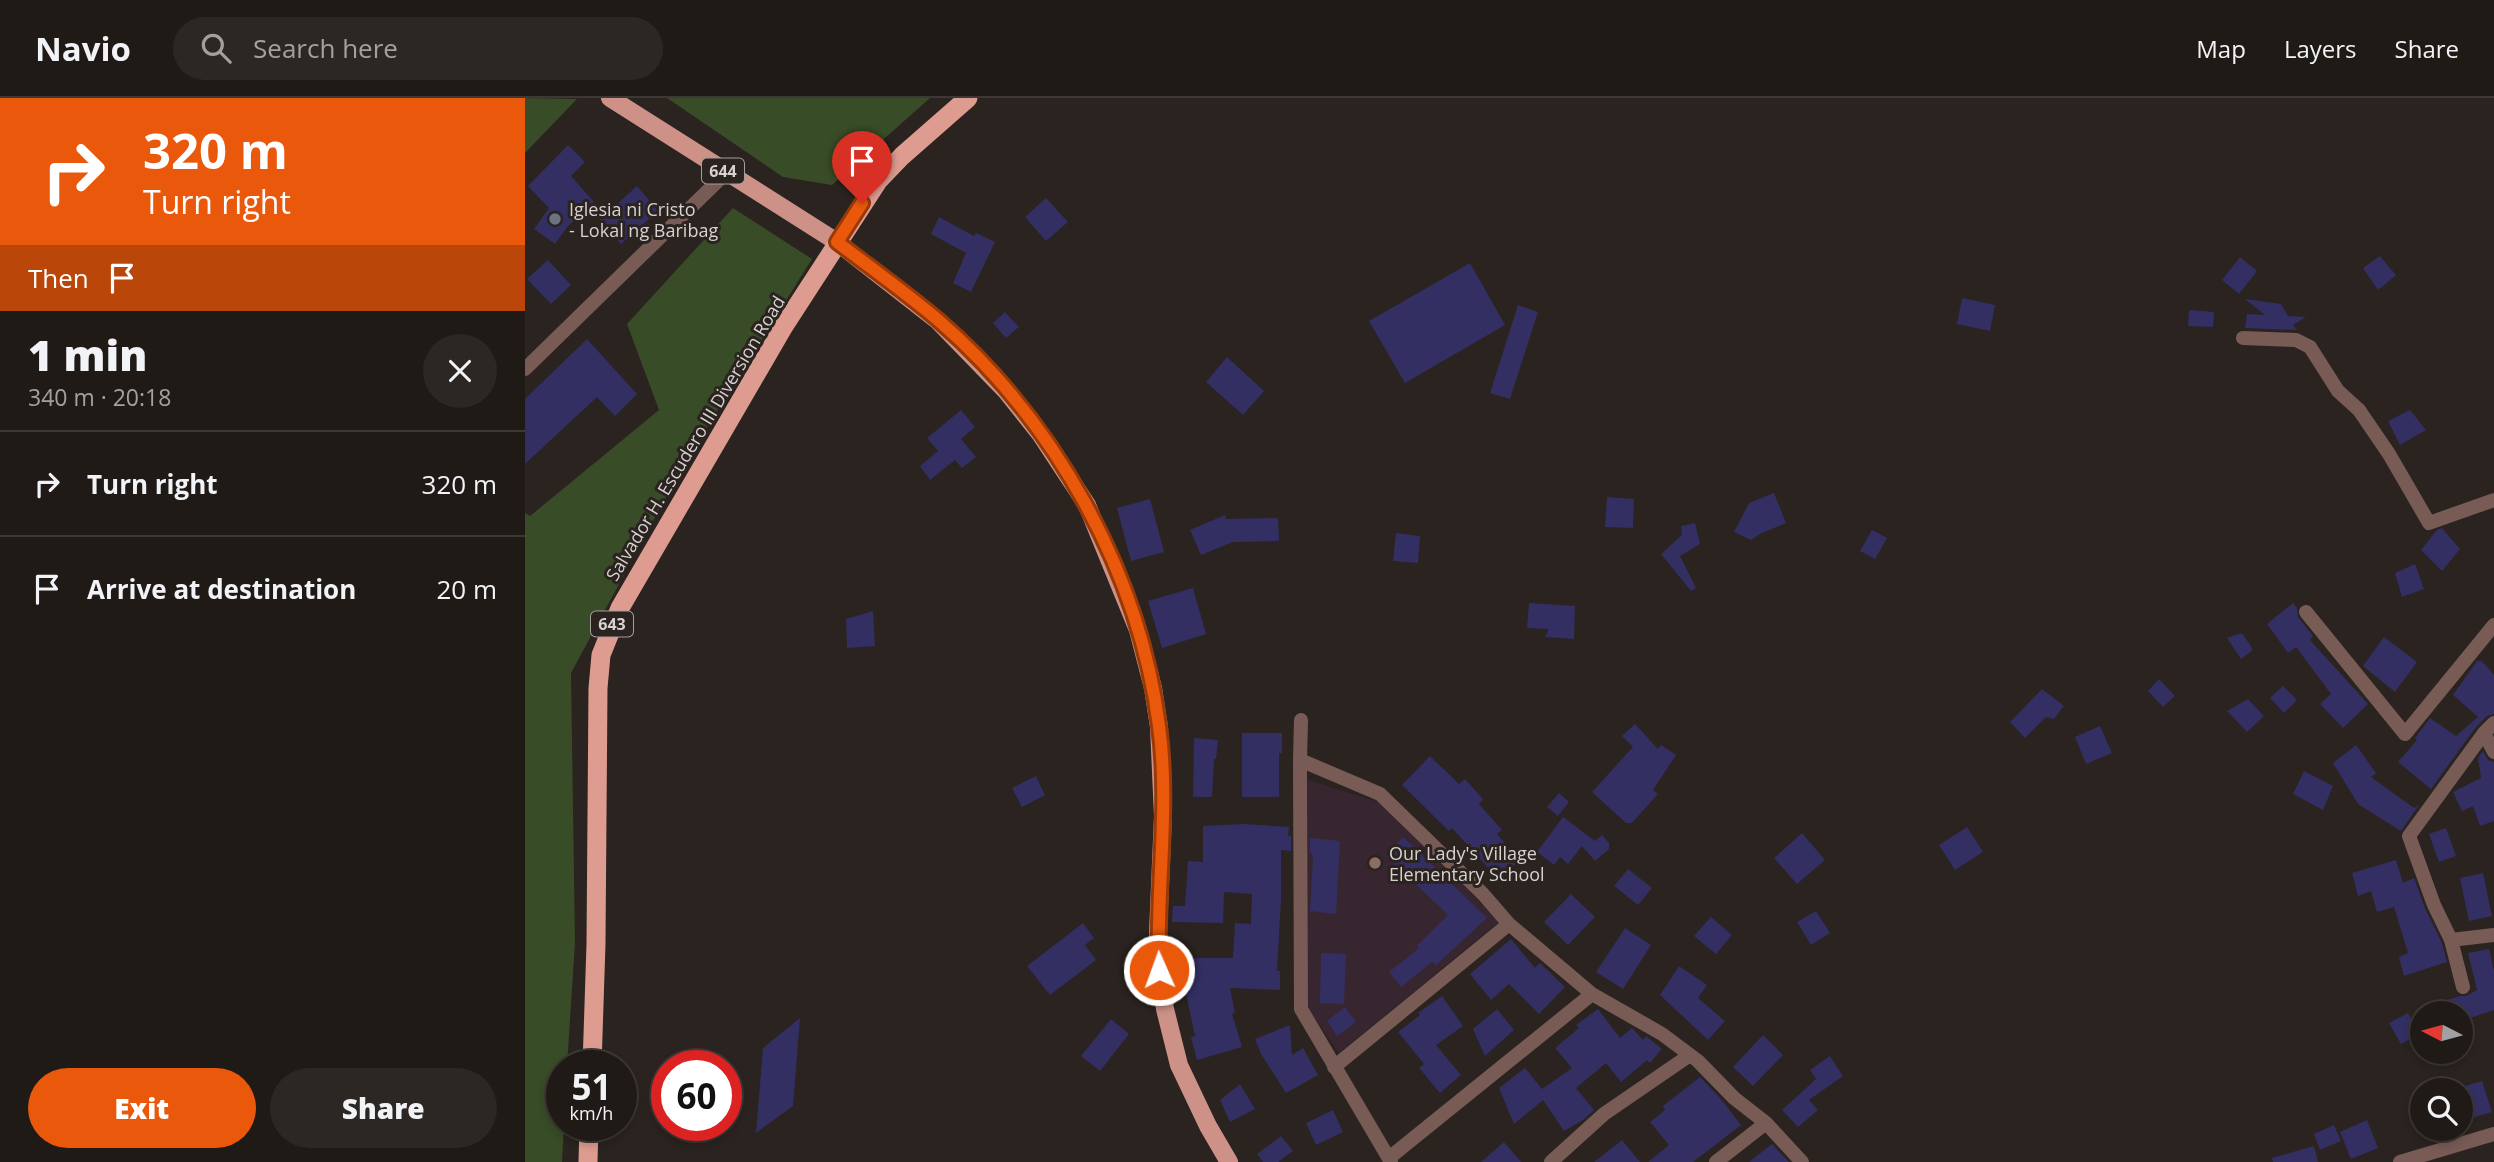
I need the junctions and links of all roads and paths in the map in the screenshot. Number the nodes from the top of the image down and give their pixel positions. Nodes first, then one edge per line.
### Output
1 (610, 98) edge
2 (968, 98) edge
3 (726, 173) junction
4 (837, 242) junction
5 (2243, 338) dead end
6 (525, 369) edge
7 (2494, 500) edge
8 (2306, 612) dead end
9 (2494, 625) edge
10 (1301, 720) dead end
11 (2489, 728) edge
12 (2494, 752) edge
13 (1300, 760) junction
14 (1509, 924) junction
15 (2494, 934) edge
16 (2451, 940) junction
17 (2463, 987) dead end
18 (1592, 993) junction
19 (593, 1050) edge
20 (1690, 1055) junction
21 (1334, 1066) junction
22 (1766, 1123) junction
23 (2489, 1136) edge
24 (589, 1141) edge
25 (2494, 1149) edge
26 (1390, 1160) edge
27 (588, 1162) edge
28 (1229, 1162) edge
29 (1551, 1162) edge
30 (1716, 1162) edge
31 (1802, 1162) edge
32 (2400, 1162) edge

1 - 3 main road, 644
2 - 4 highway, Salvador H. Escudero III Diversion Road / 643
3 - 4 main road, 644
3 - 6 street
4 - 19 highway, Salvador H. Escudero III Diversion Road / 643
4 - 28 main road, 644
5 - 7 street
8 - 9 street
10 - 13 street
11 - 12 street
11 - 16 street
13 - 14 street
13 - 21 street
14 - 18 street
14 - 21 street
15 - 16 street
16 - 17 street
18 - 20 street
18 - 26 street
20 - 22 street
20 - 29 street
21 - 26 street
22 - 30 street
22 - 31 street
23 - 25 street
23 - 32 street
24 - 27 highway

